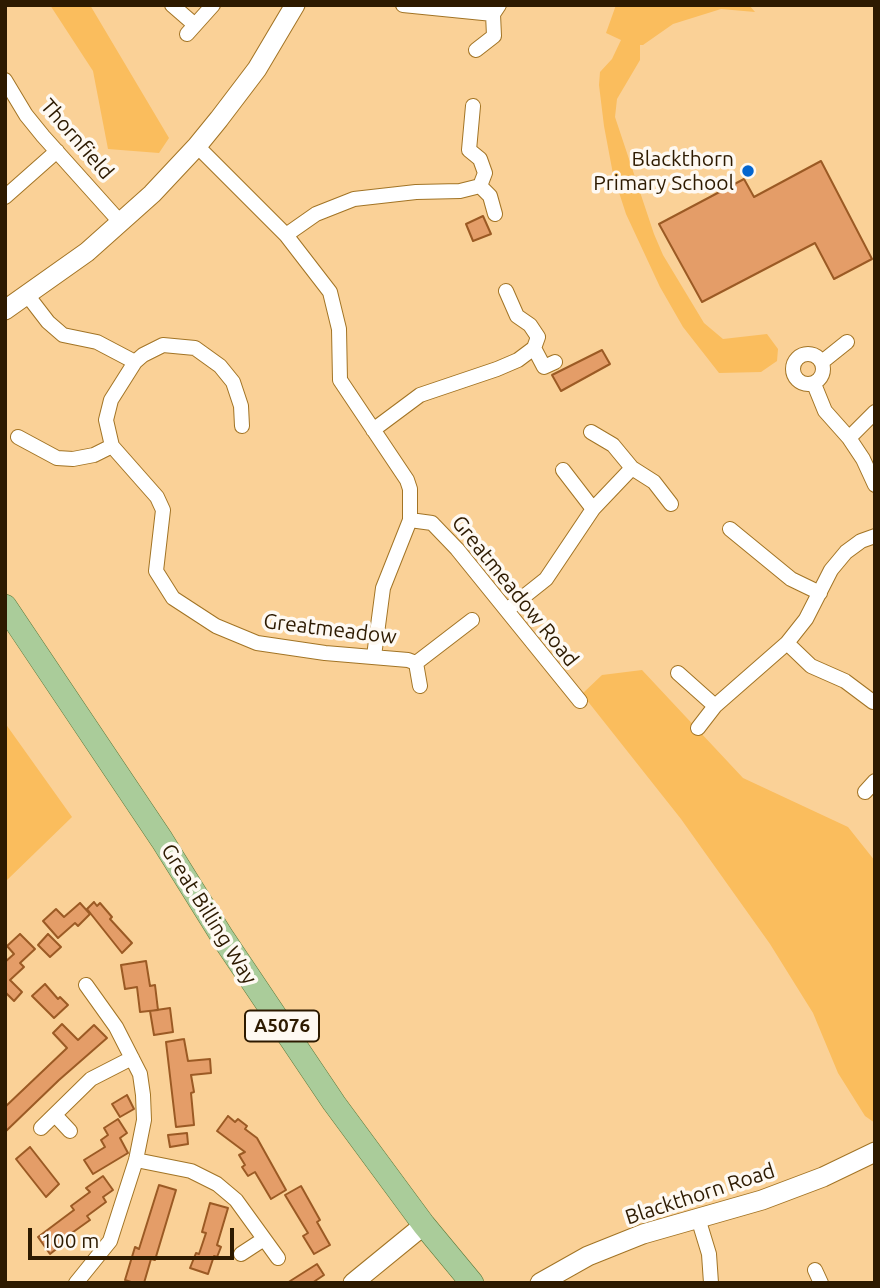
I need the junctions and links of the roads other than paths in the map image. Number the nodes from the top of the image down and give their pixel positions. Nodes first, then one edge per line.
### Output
1 (172, 5) edge
2 (213, 5) edge
3 (295, 5) edge
4 (403, 5) edge
5 (496, 10) edge
6 (476, 50) dead end
7 (5, 80) edge
8 (472, 106) dead end
9 (197, 146) junction
10 (57, 150) junction
11 (480, 186) junction
12 (5, 197) edge
13 (495, 214) dead end
14 (121, 223) junction
15 (286, 235) junction
16 (506, 291) dead end
17 (28, 296) junction
18 (5, 310) edge
19 (847, 342) dead end
20 (790, 343) dead end
21 (534, 348) junction
22 (799, 356) junction
23 (135, 362) junction
24 (555, 362) dead end
25 (822, 362) junction
26 (814, 384) junction
27 (875, 412) edge
28 (243, 426) dead end
29 (373, 430) junction
30 (591, 432) dead end
31 (18, 438) dead end
32 (849, 438) junction
33 (112, 446) junction
34 (632, 468) junction
35 (563, 470) dead end
36 (875, 485) edge
37 (671, 504) dead end
38 (593, 509) junction
39 (410, 520) junction
40 (730, 529) dead end
41 (875, 536) edge
42 (820, 593) junction
43 (5, 606) edge
44 (507, 610) junction
45 (472, 620) dead end
46 (787, 643) junction
47 (374, 656) junction
48 (416, 663) junction
49 (678, 673) dead end
50 (420, 686) dead end
51 (580, 701) dead end
52 (873, 702) edge
53 (715, 706) junction
54 (698, 728) dead end
55 (86, 985) dead end
56 (132, 1058) junction
57 (55, 1115) junction
58 (41, 1128) dead end
59 (70, 1131) dead end
60 (875, 1152) edge
61 (136, 1160) junction
62 (698, 1218) junction
63 (424, 1225) junction
64 (264, 1239) junction
65 (241, 1254) dead end
66 (278, 1258) dead end
67 (76, 1283) edge
68 (353, 1283) edge
69 (472, 1283) edge
70 (540, 1283) edge
71 (712, 1283) edge

1 - 2 street
3 - 9 street
4 - 5 street
5 - 6 street
7 - 10 street, Thornfield
8 - 11 street
9 - 14 street
9 - 15 street
10 - 12 street
10 - 14 street, Thornfield
11 - 13 street
11 - 15 street
14 - 17 street
15 - 29 street
16 - 21 street
17 - 18 street
17 - 23 street
19 - 25 street
20 - 22 street
21 - 24 street
21 - 29 street
22 - 25 street
22 - 26 street
23 - 28 street
23 - 33 street
25 - 26 street
26 - 32 street
27 - 32 street
29 - 39 street
30 - 34 street
31 - 33 street
32 - 36 street
33 - 47 street, Greatmeadow
34 - 37 street
34 - 38 street
35 - 38 street
38 - 44 street
39 - 44 street, Greatmeadow Road
39 - 47 street
40 - 42 street
41 - 42 street
42 - 46 street
43 - 63 main road, Great Billing Way / A5076
44 - 51 street, Greatmeadow Road
45 - 48 street, Greatmeadow
46 - 52 street
46 - 53 street
47 - 48 street, Greatmeadow
48 - 50 street, Greatmeadow
49 - 53 street
53 - 54 street
55 - 56 street
56 - 57 street
56 - 61 street
57 - 58 street
57 - 59 street
60 - 62 street, Blackthorn Road
61 - 64 street
61 - 67 street
62 - 70 street, Blackthorn Road
62 - 71 street
63 - 68 street
63 - 69 main road, Great Billing Way / A5076
64 - 65 street
64 - 66 street

